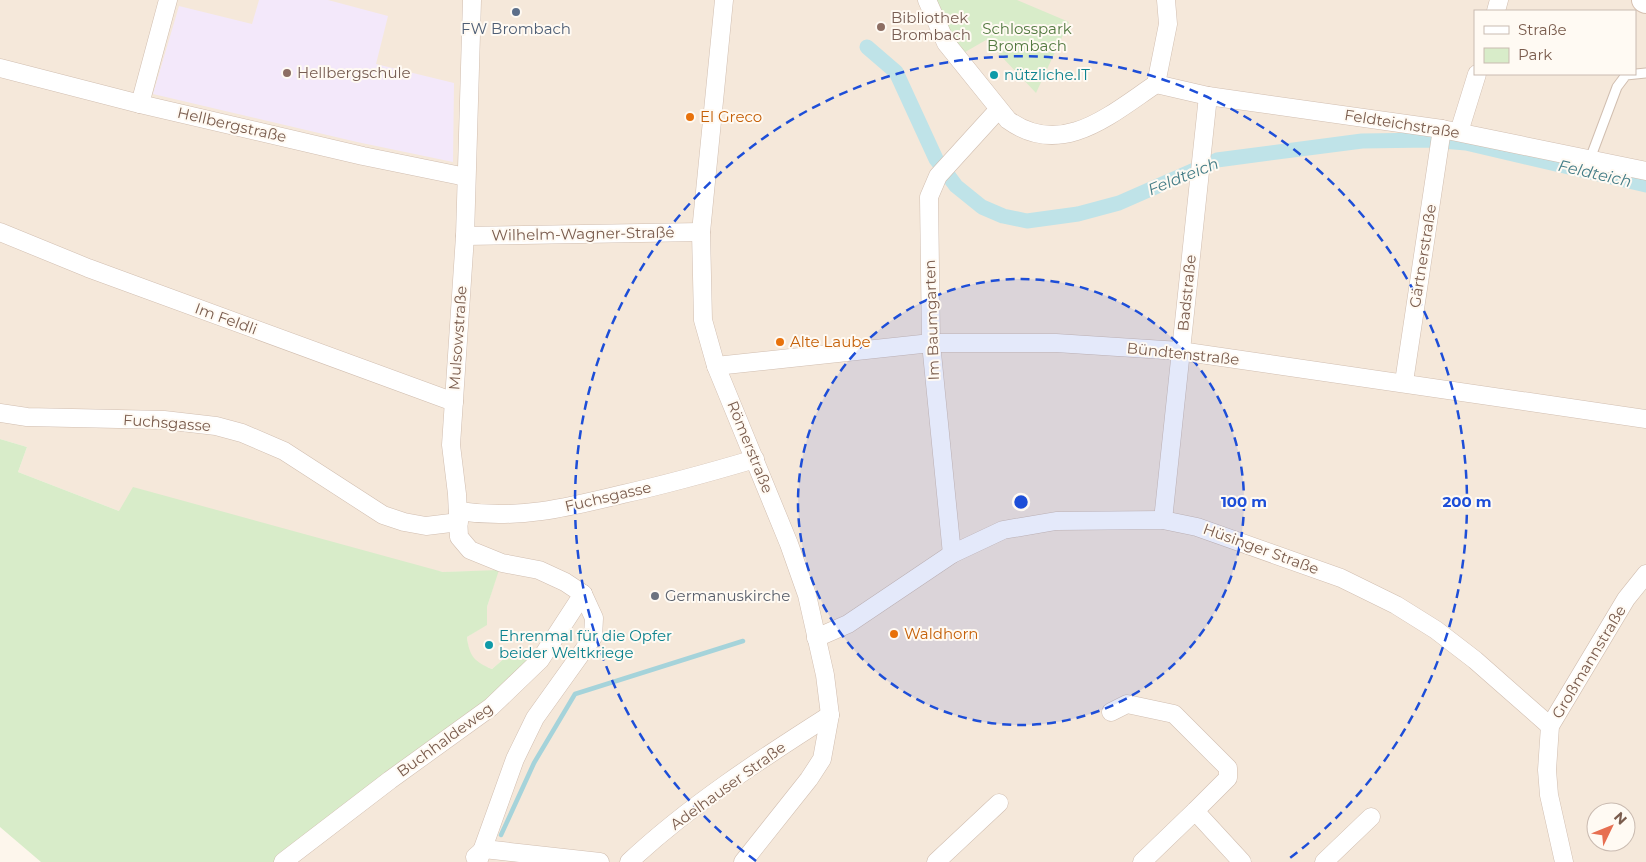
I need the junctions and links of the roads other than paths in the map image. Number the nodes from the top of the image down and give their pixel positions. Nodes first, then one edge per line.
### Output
1 (168, 0) edge
2 (472, 0) edge
3 (724, 0) edge
4 (927, 0) edge
5 (1166, 0) edge
6 (0, 68) edge
7 (1476, 75) edge
8 (1626, 75) edge
9 (1156, 84) junction
10 (1208, 96) junction
11 (140, 104) junction
12 (998, 110) junction
13 (1445, 136) junction
14 (1590, 159) junction
15 (1646, 171) edge
16 (466, 177) junction
17 (0, 232) edge
18 (701, 232) junction
19 (465, 236) junction
20 (931, 343) junction
21 (1180, 351) junction
22 (716, 366) junction
23 (1404, 382) junction
24 (454, 402) junction
25 (0, 413) edge
26 (1646, 419) edge
27 (755, 459) junction
28 (459, 516) junction
29 (1163, 520) junction
30 (952, 554) junction
31 (1646, 574) edge
32 (583, 594) junction
33 (816, 638) junction
34 (1110, 712) dead end
35 (830, 715) junction
36 (1550, 726) junction
37 (999, 803) dead end
38 (1195, 811) junction
39 (1371, 816) dead end
40 (481, 856) edge
41 (283, 862) edge
42 (469, 862) edge
43 (600, 862) edge
44 (630, 862) edge
45 (742, 862) edge
46 (936, 862) edge
47 (1142, 862) edge
48 (1242, 862) edge
49 (1324, 862) edge
50 (1564, 862) edge

1 - 11 street
2 - 16 street, Mulsowstraße
3 - 18 street, Römerstraße
4 - 12 street
5 - 9 street
6 - 11 street, Hellbergstraße
7 - 13 street, Gärtnerstraße
8 - 14 lane
9 - 10 street, Feldteichstraße
9 - 12 street
10 - 13 street, Feldteichstraße
10 - 21 street, Badstraße
11 - 16 street, Hellbergstraße
12 - 20 street, Im Baumgarten
13 - 14 street, Feldteichstraße
13 - 23 street, Gärtnerstraße
14 - 15 street, Feldteichstraße
16 - 19 street, Mulsowstraße
17 - 24 street, Im Feldli
18 - 19 street, Wilhelm-Wagner-Straße
18 - 22 street, Römerstraße
19 - 24 street, Mulsowstraße
20 - 21 street, Bündtenstraße
20 - 22 street, Bündtenstraße
20 - 30 street, Im Baumgarten
21 - 23 street, Bündtenstraße
21 - 29 street, Badstraße
22 - 27 street, Römerstraße
23 - 26 street, Bündtenstraße
24 - 28 street, Mulsowstraße
25 - 28 street, Fuchsgasse
27 - 28 street, Fuchsgasse
27 - 33 street, Römerstraße
28 - 32 street, Mulsowstraße
29 - 30 street, Hüsinger Straße
29 - 36 street, Hüsinger Straße
30 - 33 street, Hüsinger Straße
31 - 36 street, Großmannstraße
32 - 40 street
32 - 41 street, Buchhaldeweg
33 - 35 street, Römerstraße
34 - 38 street
35 - 44 street, Adelhauser Straße
35 - 45 street, Römerstraße
36 - 50 street
37 - 46 street
38 - 47 street
38 - 48 street
39 - 49 street
40 - 42 street
40 - 43 street

